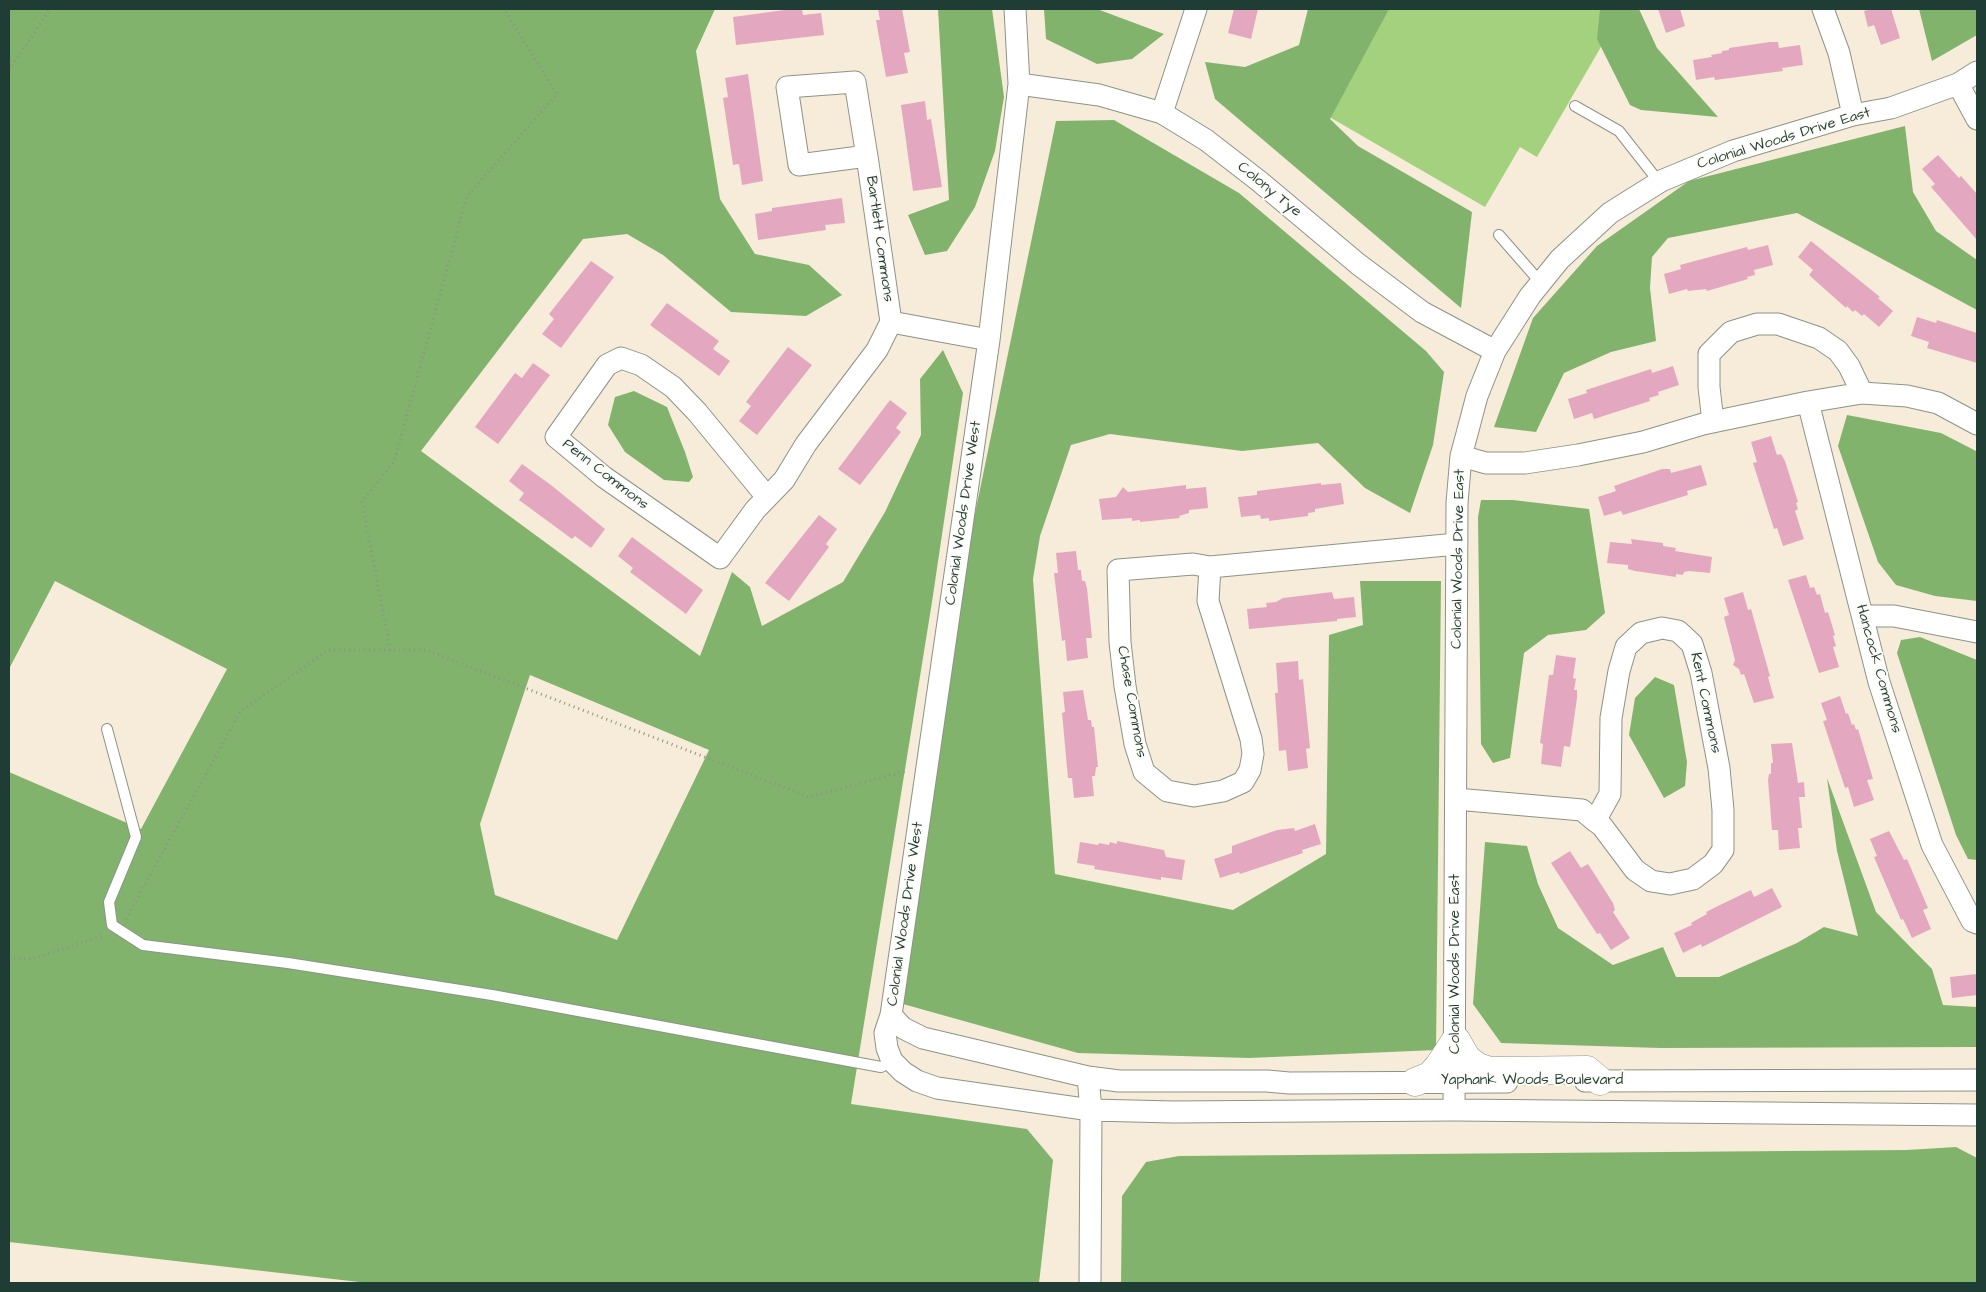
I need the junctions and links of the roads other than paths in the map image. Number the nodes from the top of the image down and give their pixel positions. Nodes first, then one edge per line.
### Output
1 (1015, 9) edge
2 (1196, 9) edge
3 (1823, 9) edge
4 (1977, 72) edge
5 (1019, 84) junction
6 (1958, 84) junction
7 (1575, 106) dead end
8 (1162, 113) junction
9 (1853, 115) junction
10 (1977, 119) edge
11 (867, 156) junction
12 (1658, 182) junction
13 (1499, 235) dead end
14 (1541, 283) junction
15 (891, 322) junction
16 (989, 340) junction
17 (1495, 351) junction
18 (1862, 393) junction
19 (1808, 402) junction
20 (1713, 422) junction
21 (1977, 424) edge
22 (1461, 456) junction
23 (767, 497) junction
24 (1457, 544) junction
25 (1210, 567) junction
26 (1863, 616) junction
27 (1977, 632) edge
28 (107, 729) dead end
29 (1456, 799) junction
30 (1595, 821) junction
31 (1977, 923) edge
32 (891, 1015) junction
33 (1456, 1040) junction
34 (892, 1061) junction
35 (1088, 1076) junction
36 (1977, 1080) edge
37 (1600, 1081) junction
38 (1415, 1082) junction
39 (1455, 1082) junction
40 (1289, 1083) junction
41 (1091, 1110) junction
42 (1454, 1110) junction
43 (1977, 1115) edge
44 (1090, 1283) edge

1 - 5 street, Colonial Woods Drive West
2 - 8 street
3 - 9 street
4 - 6 street, Colonial Woods Drive East
5 - 8 street, Colony Tye
5 - 16 street, Colonial Woods Drive West
6 - 9 street, Colonial Woods Drive East
6 - 10 street
7 - 12 lane
8 - 17 street, Colony Tye
9 - 12 street, Colonial Woods Drive East
11 - 11 street, Bartlett Commons
11 - 15 street, Bartlett Commons
12 - 14 street, Colonial Woods Drive East
13 - 14 lane
14 - 17 street, Colonial Woods Drive East
15 - 16 street
15 - 23 street, Penn Commons
16 - 32 street, Colonial Woods Drive West
17 - 22 street, Colonial Woods Drive East
18 - 19 street
18 - 20 street
18 - 21 street
19 - 20 street
19 - 26 street, Hancock Commons
20 - 22 street
22 - 24 street, Colonial Woods Drive East
23 - 23 street, Penn Commons
24 - 25 street, Chase Commons
24 - 29 street, Colonial Woods Drive East
25 - 25 street, Chase Commons
26 - 27 street
26 - 31 street, Hancock Commons
28 - 34 lane
29 - 30 street, Kent Commons
29 - 33 street, Colonial Woods Drive East
30 - 30 street, Kent Commons
32 - 34 street
32 - 35 street, Yaphank Woods Boulevard
33 - 37 street
33 - 38 street
33 - 39 street, Colonial Woods Drive East
34 - 41 street, Yaphank Woods Boulevard
35 - 40 street, Yaphank Woods Boulevard
35 - 41 street
36 - 37 street, Yaphank Woods Boulevard
37 - 39 street, Yaphank Woods Boulevard
38 - 39 street, Yaphank Woods Boulevard
38 - 40 street, Yaphank Woods Boulevard
39 - 42 street, Colonial Woods Drive East
40 - 41 street
41 - 42 street, Yaphank Woods Boulevard
41 - 44 street
42 - 43 street, Yaphank Woods Boulevard

